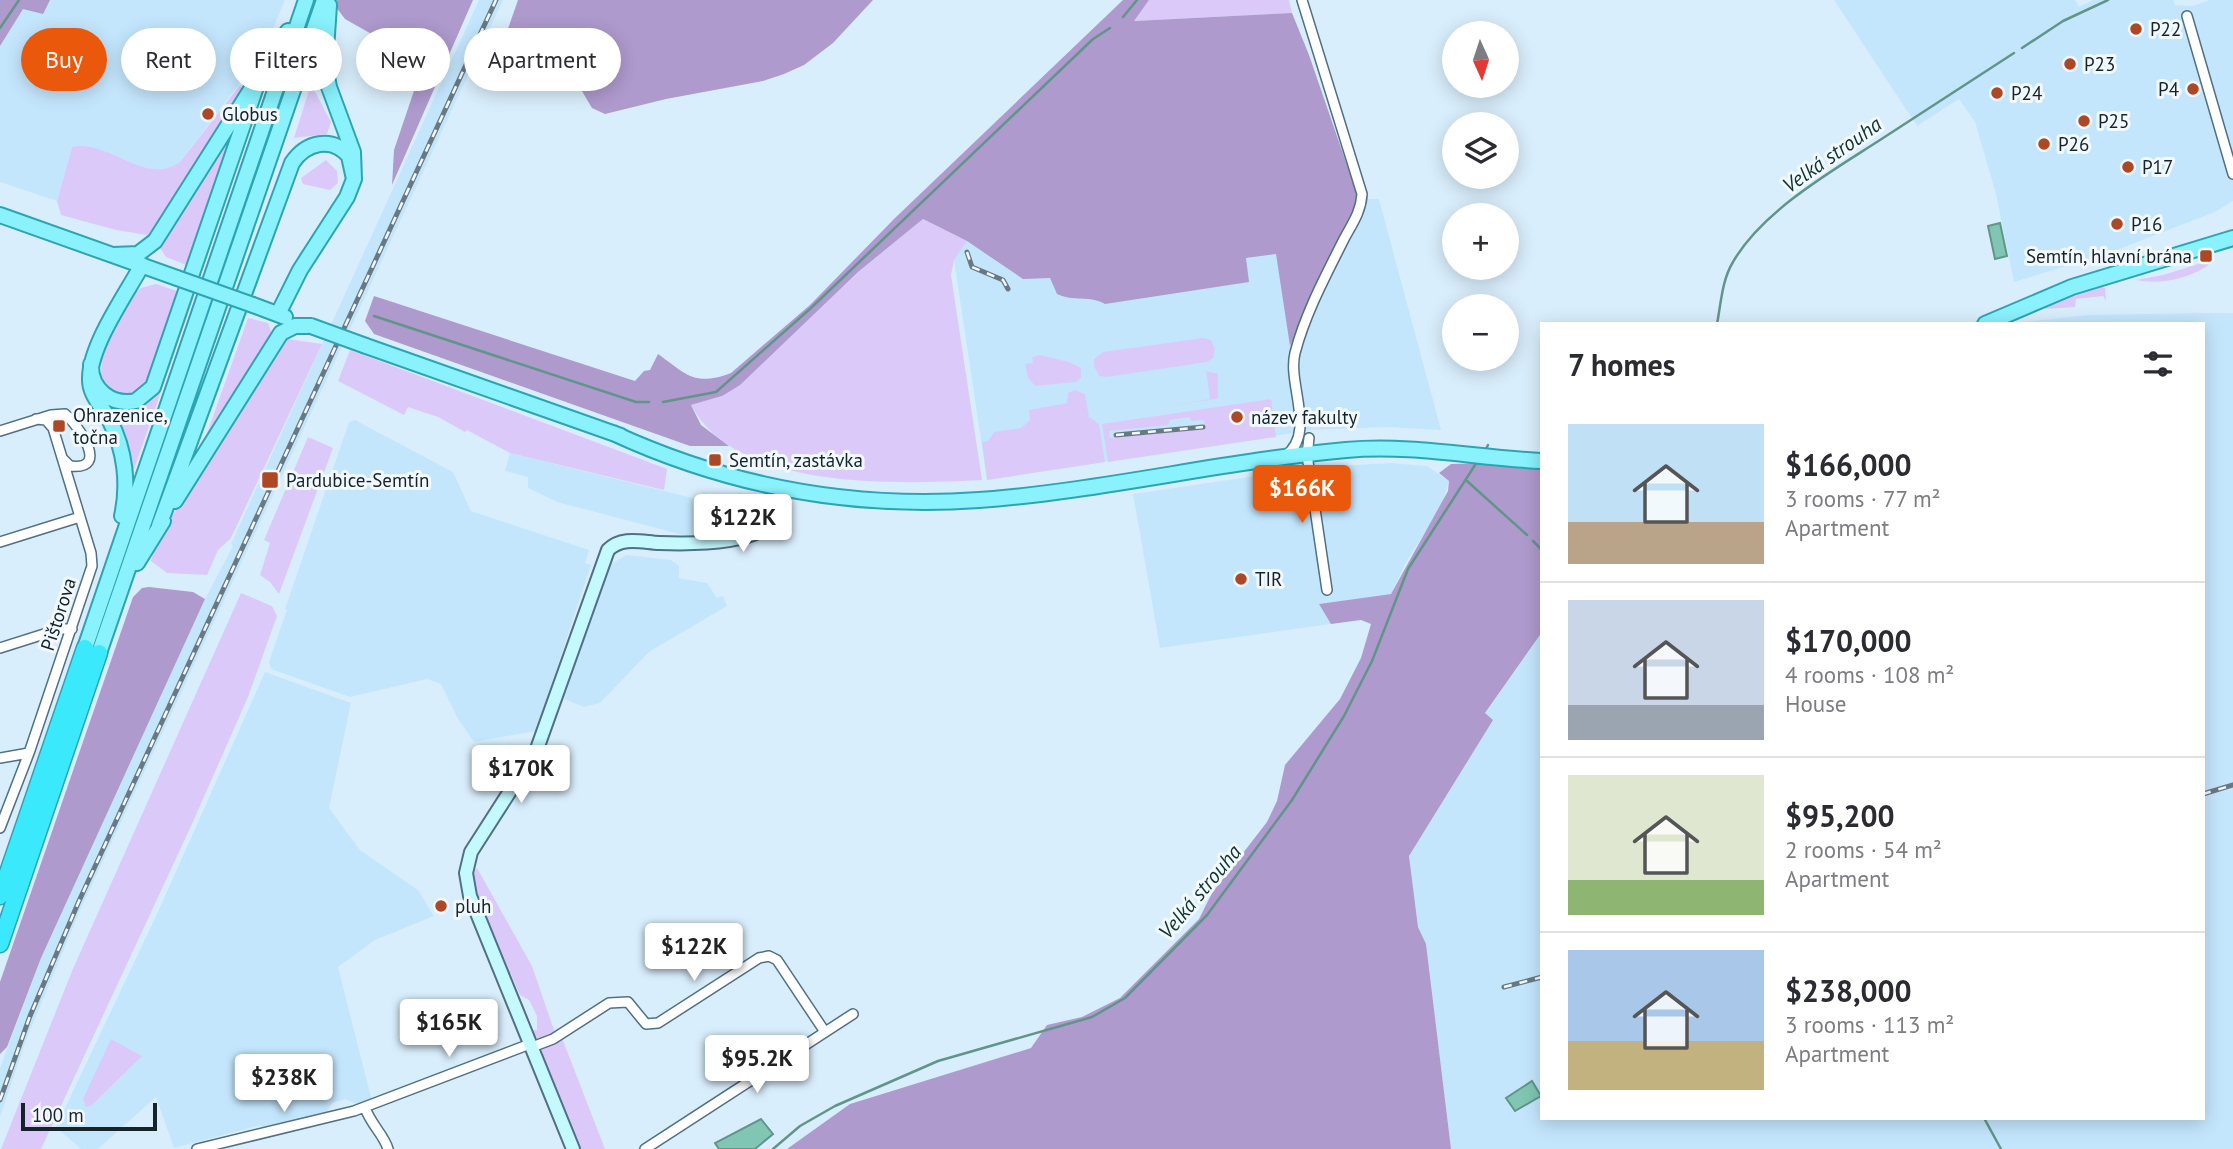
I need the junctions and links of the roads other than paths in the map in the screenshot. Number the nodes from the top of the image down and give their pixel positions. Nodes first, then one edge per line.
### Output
1 (305, 0) edge
2 (324, 0) edge
3 (330, 0) edge
4 (1302, 0) edge
5 (2187, 16) dead end
6 (289, 28) edge
7 (252, 91) edge
8 (255, 91) edge
9 (2233, 174) edge
10 (354, 179) junction
11 (0, 215) edge
12 (2233, 238) edge
13 (113, 255) junction
14 (142, 265) junction
15 (129, 289) junction
16 (278, 314) junction
17 (1989, 322) edge
18 (311, 326) junction
19 (91, 364) junction
20 (1299, 410) junction
21 (36, 419) junction
22 (0, 430) edge
23 (1309, 438) junction
24 (1297, 439) junction
25 (1330, 452) junction
26 (1307, 455) junction
27 (62, 458) junction
28 (1281, 458) junction
29 (1540, 461) edge
30 (784, 489) junction
31 (80, 517) junction
32 (159, 526) junction
33 (0, 542) edge
34 (107, 583) junction
35 (122, 589) junction
36 (1327, 590) dead end
37 (72, 629) junction
38 (0, 648) edge
39 (92, 650) junction
40 (29, 753) junction
41 (0, 758) edge
42 (0, 828) edge
43 (0, 896) edge
44 (0, 944) edge
45 (853, 1014) dead end
46 (825, 1032) junction
47 (531, 1045) junction
48 (365, 1108) junction
49 (215, 1147) edge
50 (197, 1149) edge
51 (388, 1149) edge
52 (573, 1149) edge
53 (645, 1149) edge

1 - 6 main road
1 - 34 main road
2 - 35 main road
3 - 10 main road
4 - 20 street
5 - 9 street
7 - 13 main road
8 - 19 main road
10 - 16 main road
10 - 32 main road
11 - 13 main road
12 - 17 main road
13 - 14 main road
13 - 15 main road
14 - 15 main road
14 - 16 main road, bridge
15 - 19 main road
16 - 18 main road
18 - 30 main road, bridge
18 - 32 main road
19 - 34 main road
20 - 23 street
20 - 24 street
21 - 22 street
21 - 27 street, Pištorova
21 - 27 street
23 - 25 street
23 - 26 street
24 - 26 street
24 - 28 street
25 - 26 main road
25 - 29 main road
26 - 28 main road
26 - 36 street
27 - 31 street, Pištorova
28 - 30 main road
30 - 47 street
31 - 33 street
31 - 37 street, Pištorova
32 - 35 main road
34 - 39 main road
35 - 39 main road
37 - 38 street
37 - 40 street, Pištorova
39 - 43 highway
39 - 44 highway
40 - 41 street
40 - 42 street, Pištorova
45 - 46 street
46 - 47 street
46 - 53 street
47 - 48 street
47 - 52 street
48 - 49 street
48 - 51 street
49 - 50 street

